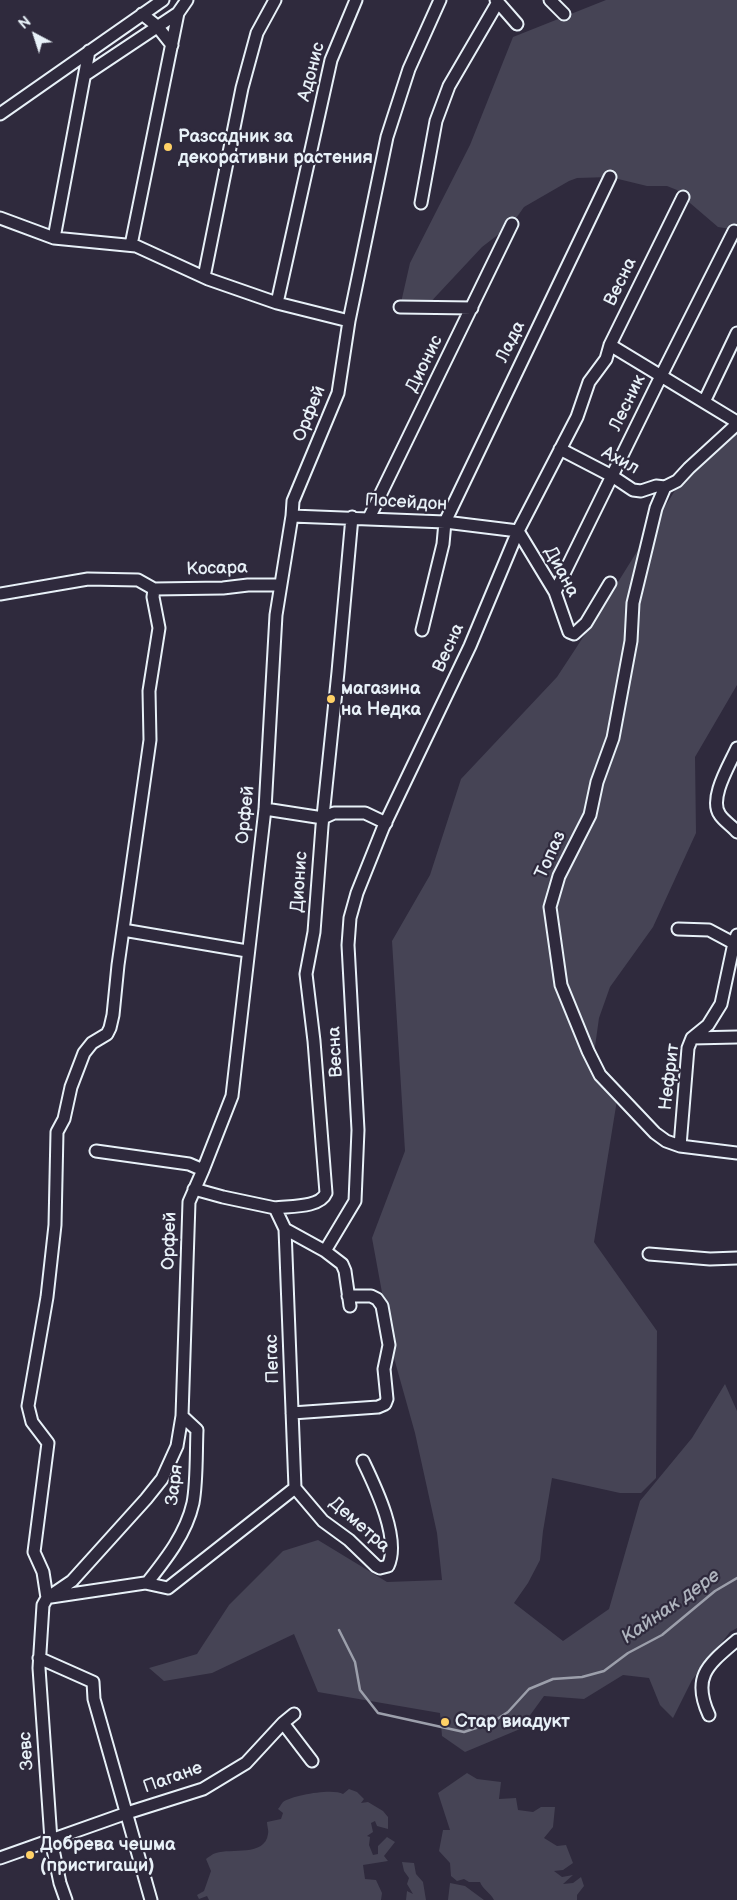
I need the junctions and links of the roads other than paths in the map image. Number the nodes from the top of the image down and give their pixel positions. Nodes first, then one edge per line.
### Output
1 (163, 0) edge
2 (187, 0) edge
3 (275, 0) edge
4 (356, 0) edge
5 (440, 0) edge
6 (550, 0) edge
7 (497, 1) edge
8 (178, 13) junction
9 (142, 14) junction
10 (564, 14) dead end
11 (517, 24) dead end
12 (157, 26) junction
13 (172, 45) junction
14 (89, 51) junction
15 (85, 75) junction
16 (0, 114) edge
17 (610, 177) dead end
18 (683, 197) dead end
19 (421, 203) dead end
20 (0, 218) edge
21 (512, 224) dead end
22 (734, 231) dead end
23 (54, 238) junction
24 (131, 245) junction
25 (204, 277) junction
26 (277, 303) junction
27 (400, 307) dead end
28 (472, 308) junction
29 (349, 320) junction
30 (737, 333) edge
31 (610, 345) junction
32 (661, 376) junction
33 (704, 402) junction
34 (737, 423) edge
35 (560, 449) junction
36 (612, 476) junction
37 (666, 487) junction
38 (292, 516) junction
39 (352, 517) junction
40 (369, 518) junction
41 (444, 522) junction
42 (518, 530) junction
43 (610, 583) dead end
44 (280, 585) junction
45 (154, 588) junction
46 (555, 592) junction
47 (0, 594) edge
48 (422, 630) dead end
49 (737, 748) edge
50 (265, 809) junction
51 (323, 818) junction
52 (386, 823) junction
53 (737, 832) edge
54 (678, 929) dead end
55 (123, 930) junction
56 (736, 941) edge
57 (247, 951) junction
58 (737, 1037) edge
59 (692, 1038) junction
60 (680, 1146) junction
61 (96, 1152) dead end
62 (737, 1153) edge
63 (203, 1170) junction
64 (194, 1189) junction
65 (275, 1208) junction
66 (285, 1229) junction
67 (325, 1251) junction
68 (649, 1254) dead end
69 (737, 1258) edge
70 (292, 1413) junction
71 (182, 1416) junction
72 (363, 1461) dead end
73 (295, 1488) junction
74 (147, 1583) junction
75 (47, 1598) junction
76 (737, 1640) edge
77 (40, 1658) junction
78 (294, 1714) dead end
79 (709, 1715) dead end
80 (283, 1723) junction
81 (312, 1761) dead end
82 (127, 1813) junction
83 (51, 1840) junction
84 (0, 1858) edge
85 (66, 1900) edge
86 (151, 1900) edge

1 - 9 street
2 - 8 street
3 - 25 street
4 - 26 street, Адонис
5 - 29 street, Орфей
6 - 10 street
7 - 11 street
7 - 19 street
8 - 12 street
8 - 13 street
9 - 12 street
9 - 14 street
12 - 13 street
12 - 15 street
13 - 24 street
14 - 15 street
14 - 16 street
15 - 23 street
17 - 41 street, Лада
18 - 31 street, Весна
20 - 23 street
21 - 28 street, Дионис
22 - 32 street, Лесник
23 - 24 street
24 - 25 street
25 - 26 street
26 - 29 street
27 - 28 street
28 - 40 street, Дионис
29 - 38 street, Орфей
30 - 33 street
31 - 32 street
31 - 35 street, Весна
32 - 33 street
32 - 36 street, Лесник
33 - 34 street
34 - 37 street
35 - 36 street, Ахил
35 - 42 street, Весна
36 - 37 street, Ахил
36 - 46 street, Лесник
37 - 60 street, Топаз
38 - 39 street, Посейдон
38 - 44 street, Орфей
39 - 40 street, Посейдон
39 - 51 street, Дионис
40 - 41 street, Посейдон
41 - 42 street, Посейдон
41 - 48 street
42 - 46 street, Диана
42 - 52 street, Весна
43 - 46 street, Диана
44 - 45 street, Косара
44 - 50 street, Орфей
45 - 47 street, Косара
45 - 55 street
49 - 53 street
50 - 51 street
50 - 57 street, Орфей
51 - 52 street
51 - 65 street, Дионис
52 - 67 street, Весна
54 - 56 street
55 - 57 street
55 - 75 street
56 - 59 street, Нефрит
57 - 63 street, Орфей
58 - 59 street
59 - 60 street, Нефрит
60 - 62 street, Топаз
61 - 63 street
63 - 64 street, Орфей
64 - 65 street
64 - 71 street, Орфей
65 - 66 street
66 - 67 street
66 - 70 street, Пегас
67 - 70 street
68 - 69 street
70 - 73 street, Пегас
71 - 74 street, Заря
71 - 75 street, Орфей
72 - 73 street, Деметра
73 - 74 street
74 - 75 street
75 - 77 street, Зевс
76 - 79 street
77 - 82 street
77 - 83 street, Зевс
78 - 80 street, Пагане
80 - 81 street
80 - 82 street, Пагане
82 - 83 street, Пагане
82 - 86 street
83 - 84 street, Пагане
83 - 85 street, Зевс

